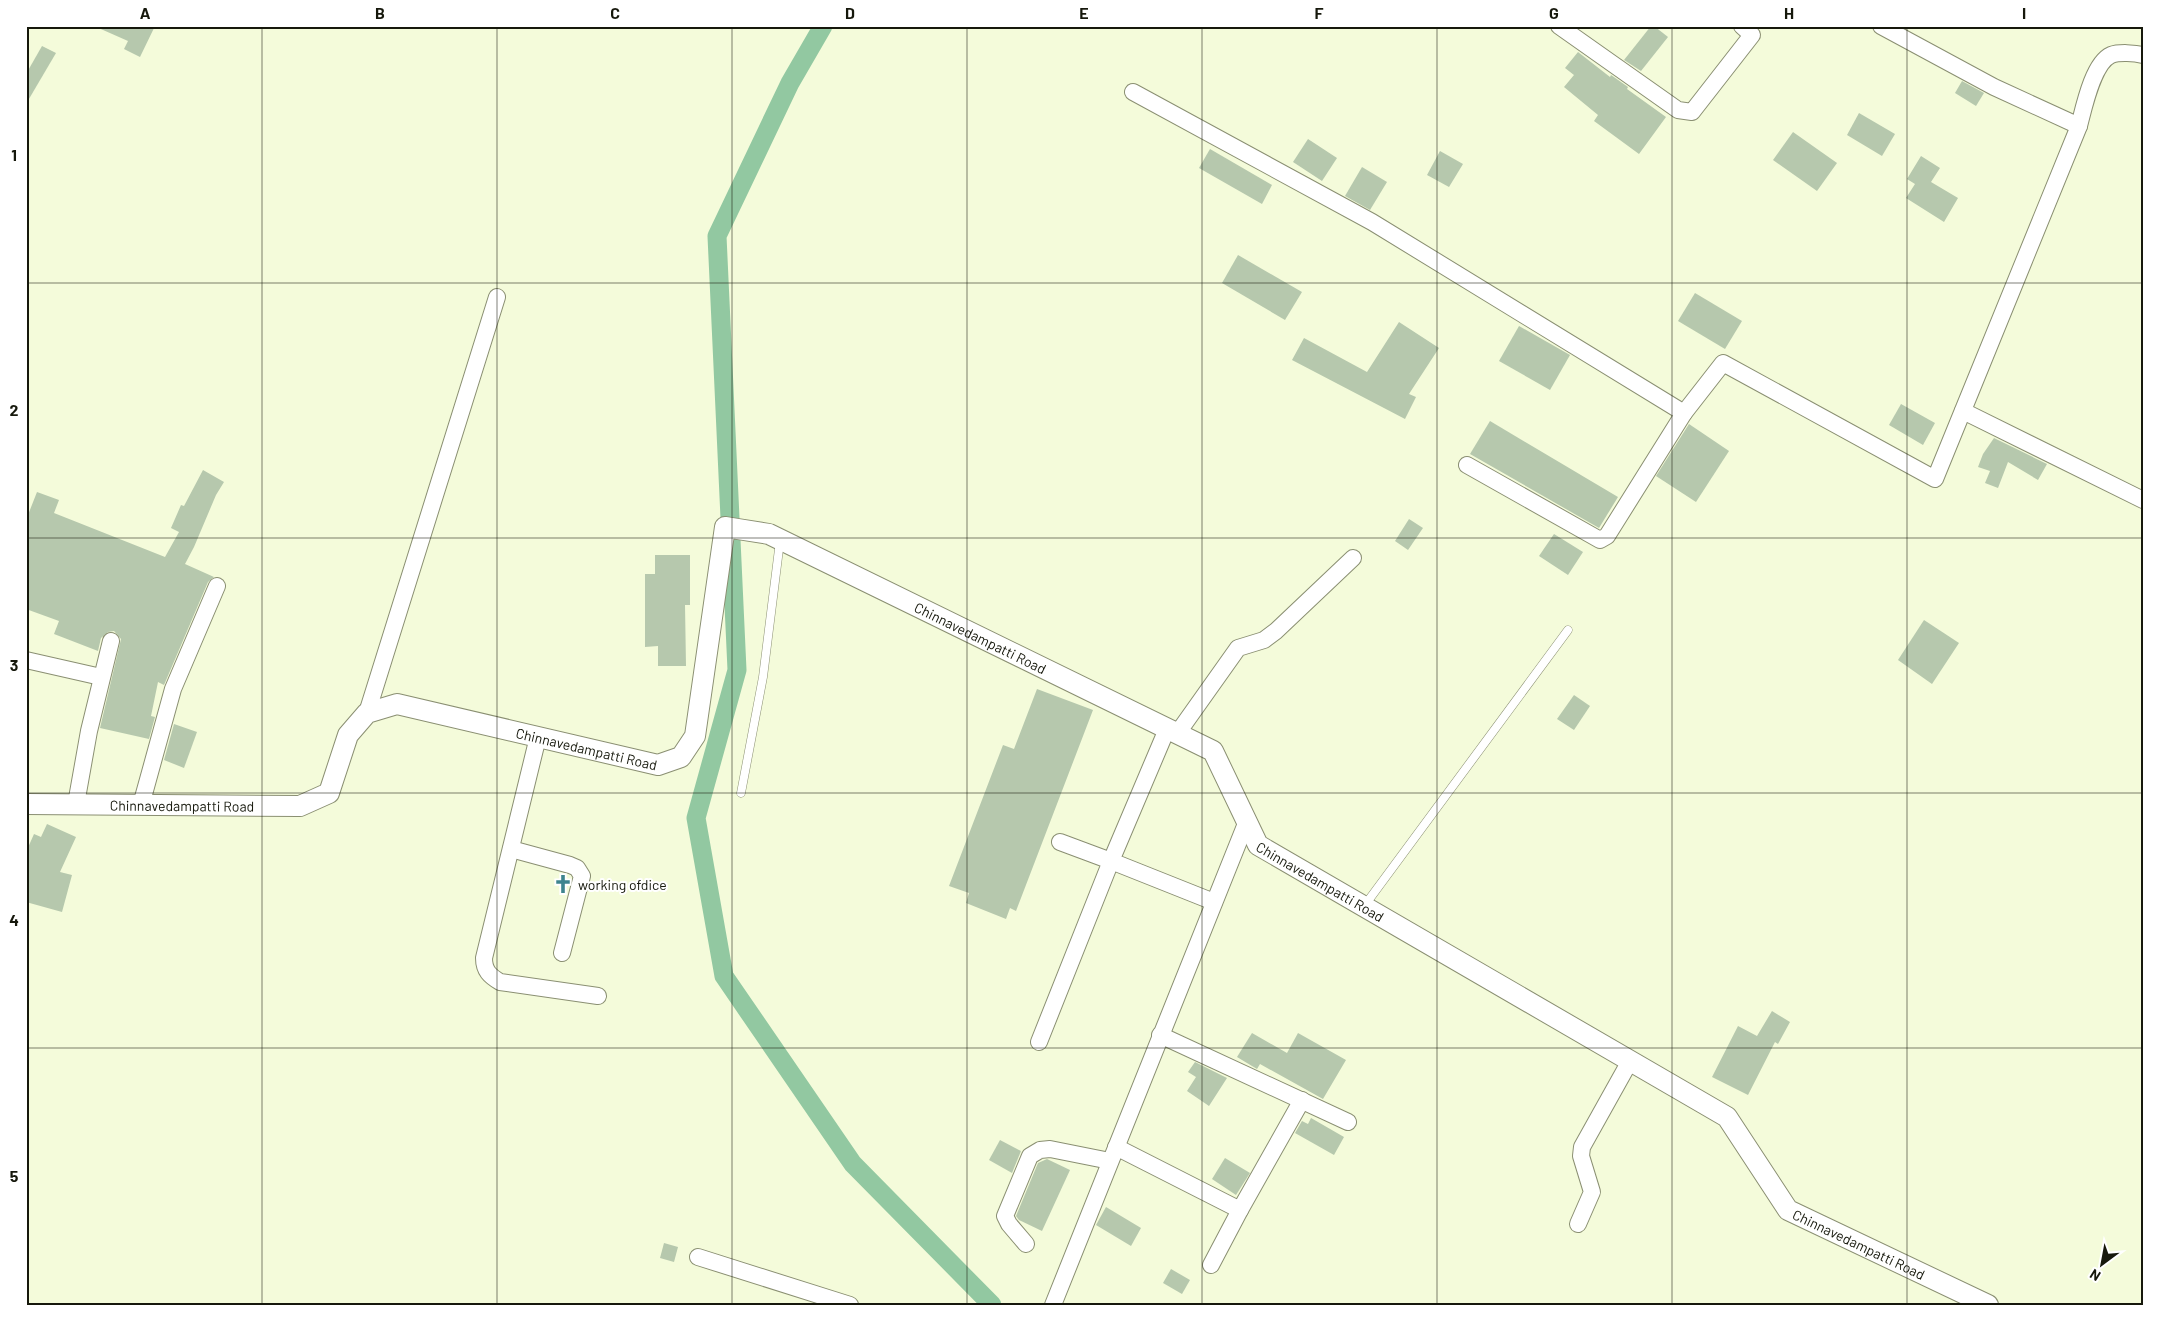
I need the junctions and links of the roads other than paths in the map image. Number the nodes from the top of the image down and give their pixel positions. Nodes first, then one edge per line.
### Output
1 (1559, 26) edge
2 (1881, 26) edge
3 (1751, 29) edge
4 (2143, 54) edge
5 (1133, 92) dead end
6 (2079, 126) junction
7 (497, 297) dead end
8 (1963, 411) junction
9 (1684, 413) junction
10 (1468, 465) dead end
11 (2143, 500) edge
12 (775, 537) junction
13 (1353, 558) dead end
14 (217, 586) dead end
15 (1568, 630) dead end
16 (111, 641) dead end
17 (26, 660) edge
18 (101, 677) junction
19 (367, 713) junction
20 (1172, 731) junction
21 (538, 737) junction
22 (741, 793) dead end
23 (26, 804) edge
24 (76, 804) junction
25 (141, 805) junction
26 (1246, 821) junction
27 (1060, 842) dead end
28 (510, 849) junction
29 (1111, 861) junction
30 (1214, 902) junction
31 (1363, 906) junction
32 (562, 953) dead end
33 (598, 996) dead end
34 (1160, 1035) junction
35 (1040, 1042) dead end
36 (1630, 1061) junction
37 (1302, 1100) junction
38 (1348, 1122) dead end
39 (1113, 1154) junction
40 (1240, 1210) junction
41 (1578, 1224) dead end
42 (1026, 1244) dead end
43 (698, 1257) dead end
44 (1211, 1265) dead end
45 (850, 1305) edge
46 (1053, 1305) edge
47 (1988, 1305) edge

1 - 3 street
2 - 6 street
4 - 6 street
5 - 9 street
6 - 8 street
7 - 19 street
8 - 9 street
8 - 11 street
9 - 10 street
12 - 20 street, Chinnavedampatti Road
12 - 21 street, Chinnavedampatti Road
12 - 22 lane
13 - 20 street
14 - 25 street
15 - 31 lane
16 - 18 street
17 - 18 street
18 - 24 street
19 - 21 street, Chinnavedampatti Road
19 - 25 street, Chinnavedampatti Road
20 - 26 street, Chinnavedampatti Road
20 - 29 street
21 - 28 street
23 - 24 street, Chinnavedampatti Road
24 - 25 street, Chinnavedampatti Road
26 - 30 street
26 - 31 street, Chinnavedampatti Road
27 - 29 street
28 - 32 street
28 - 33 street
29 - 30 street
29 - 35 street
30 - 34 street
31 - 36 street, Chinnavedampatti Road
34 - 37 street
34 - 39 street
36 - 41 street
36 - 47 street, Chinnavedampatti Road
37 - 38 street
37 - 40 street
39 - 40 street
39 - 42 street
39 - 46 street
40 - 44 street
43 - 45 street

